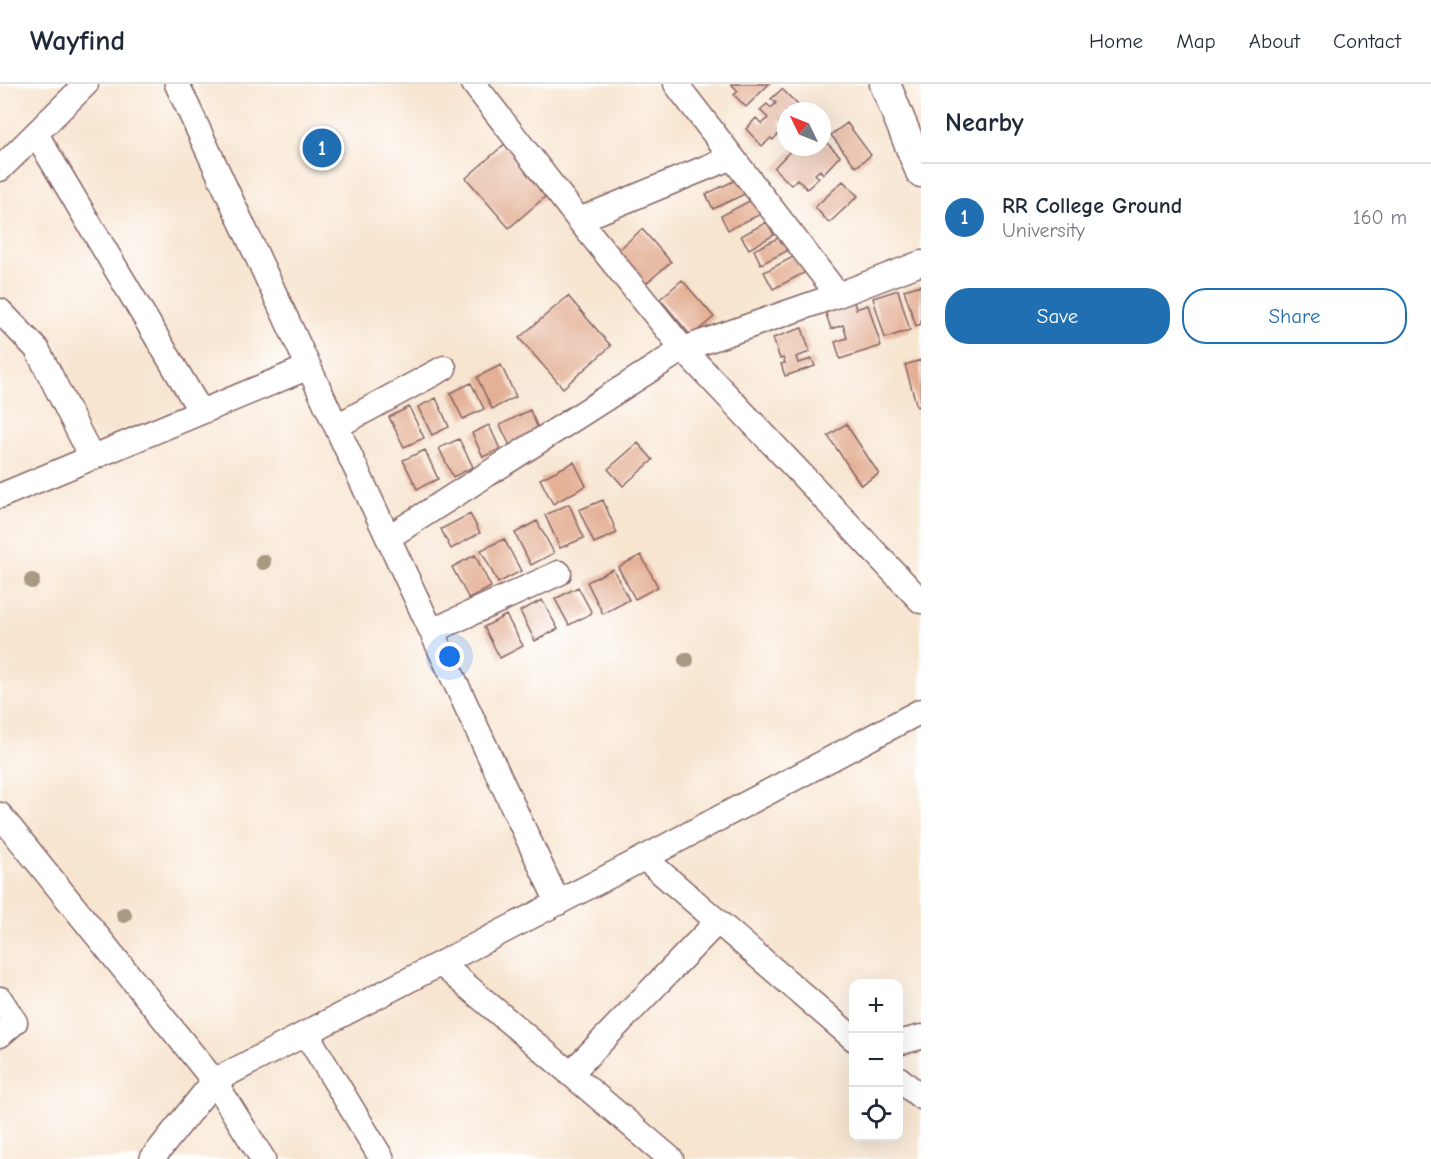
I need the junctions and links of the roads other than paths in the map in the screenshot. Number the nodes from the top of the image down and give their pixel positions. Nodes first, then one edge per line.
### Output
1 (86, 84) edge
2 (177, 84) edge
3 (474, 84) edge
4 (676, 84) edge
5 (885, 84) edge
6 (36, 134) junction
7 (918, 155) edge
8 (732, 157) junction
9 (0, 169) edge
10 (579, 220) junction
11 (921, 263) edge
12 (838, 295) junction
13 (0, 311) edge
14 (683, 349) junction
15 (309, 367) junction
16 (444, 368) dead end
17 (201, 412) junction
18 (337, 426) junction
19 (92, 458) junction
20 (0, 496) edge
21 (388, 537) junction
22 (560, 573) dead end
23 (921, 601) edge
24 (432, 631) junction
25 (921, 711) edge
26 (0, 815) edge
27 (644, 858) junction
28 (558, 903) junction
29 (717, 922) junction
30 (441, 964) junction
31 (0, 999) edge
32 (306, 1034) junction
33 (0, 1035) edge
34 (849, 1035) edge
35 (921, 1037) edge
36 (903, 1042) edge
37 (570, 1074) junction
38 (214, 1081) junction
39 (903, 1082) edge
40 (921, 1097) edge
41 (152, 1159) edge
42 (263, 1159) edge
43 (382, 1159) edge
44 (671, 1159) edge

1 - 6 street
2 - 15 street
3 - 10 street
4 - 8 street
5 - 7 street
6 - 9 street
6 - 17 street
8 - 10 street
8 - 12 street
10 - 14 street
11 - 12 street
12 - 14 street
13 - 19 street
14 - 21 street
14 - 23 street
15 - 17 street
15 - 18 street
16 - 18 street
17 - 19 street
18 - 21 street
19 - 20 street
21 - 24 street
22 - 24 street
24 - 28 street
25 - 27 street
26 - 38 street
27 - 28 street
27 - 29 street
28 - 30 street
29 - 34 street
29 - 37 street
30 - 32 street
30 - 37 street
31 - 33 street
32 - 38 street
32 - 43 street
35 - 36 street
37 - 44 street
38 - 41 street
38 - 42 street
39 - 40 street

